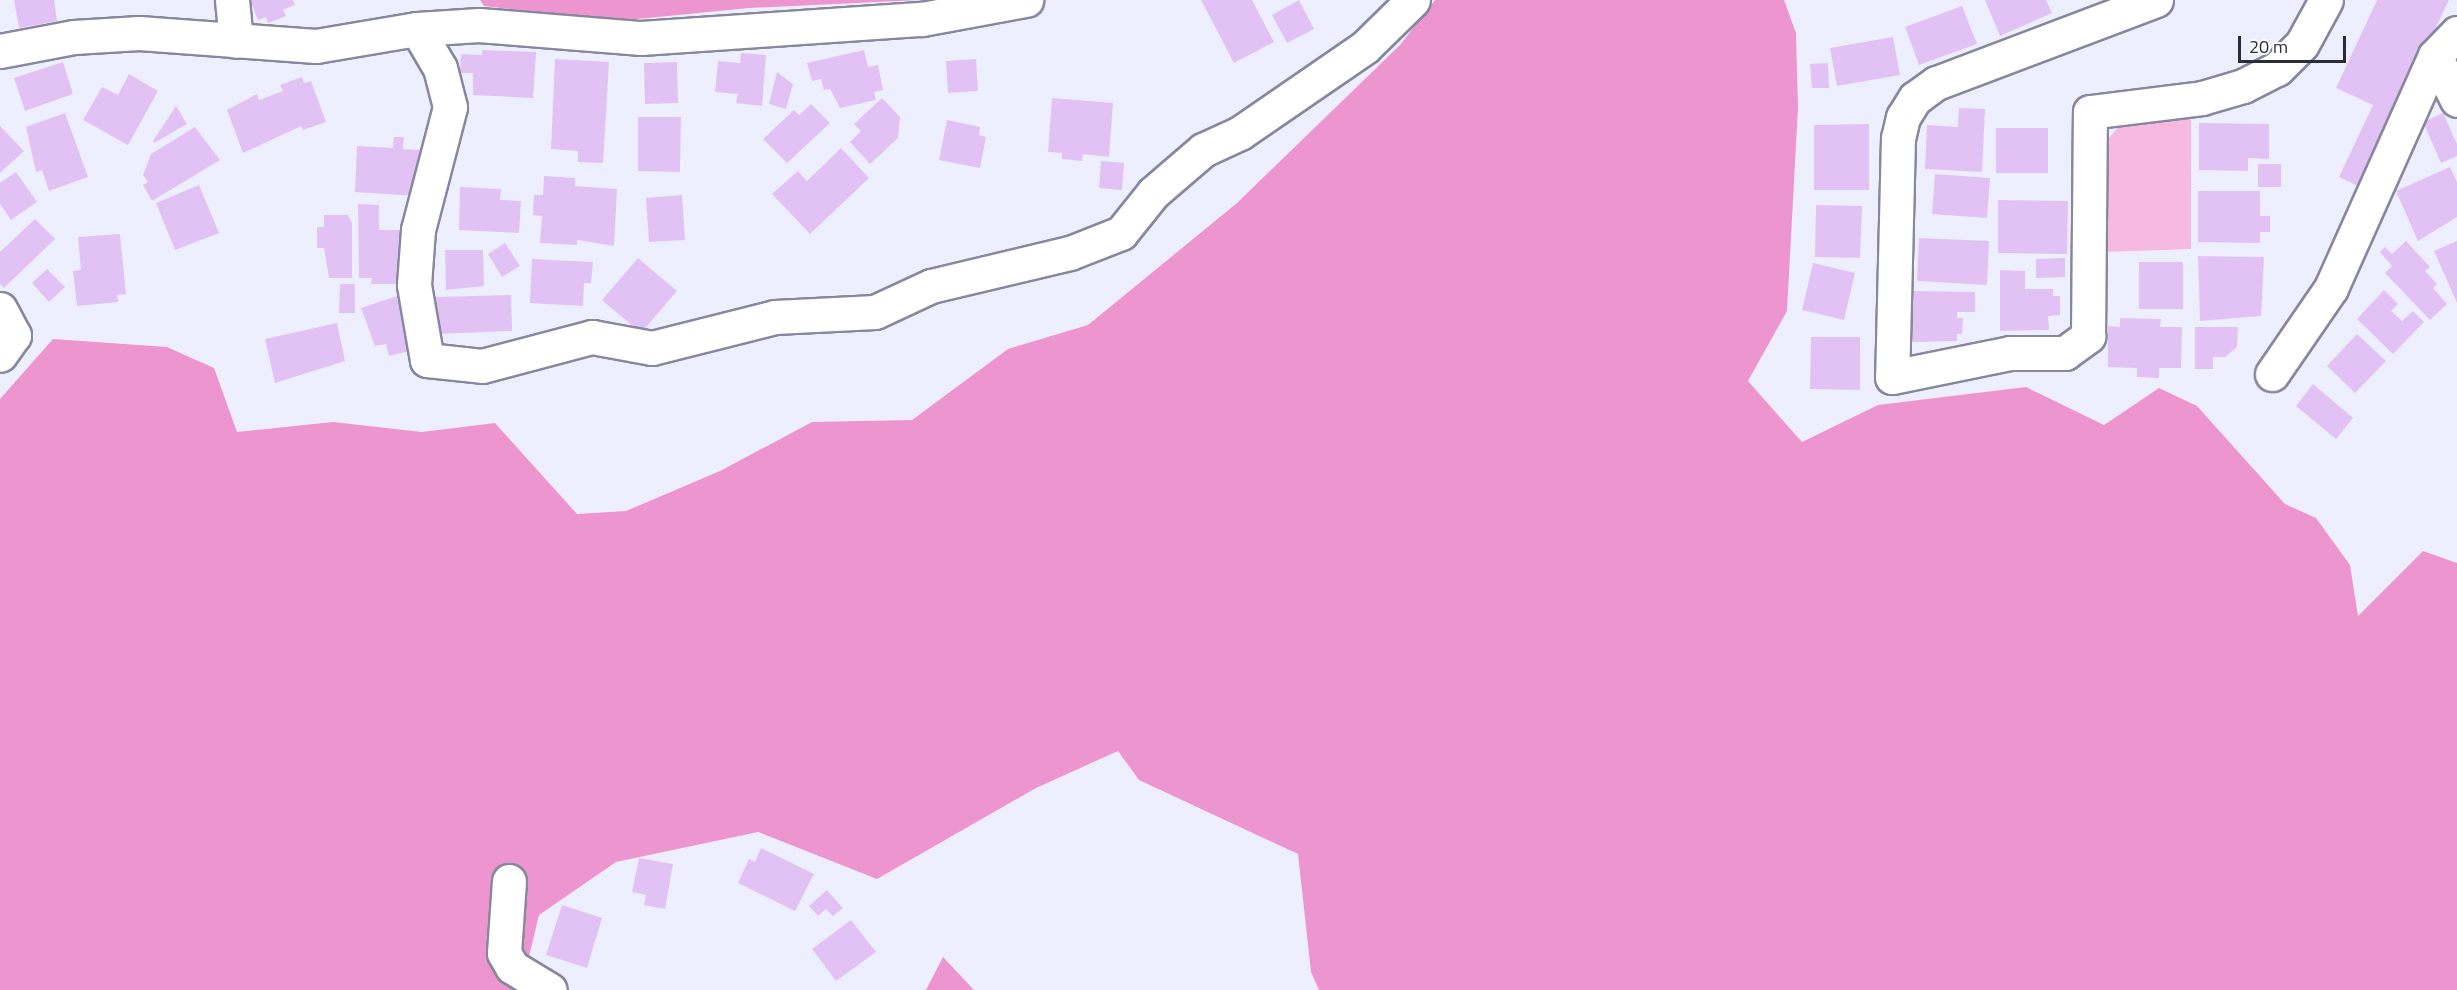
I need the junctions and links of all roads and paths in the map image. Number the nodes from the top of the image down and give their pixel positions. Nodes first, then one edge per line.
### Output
1 (232, 0) edge
2 (1026, 0) edge
3 (1413, 0) edge
4 (2156, 0) edge
5 (2326, 0) edge
6 (476, 12) edge
7 (417, 29) junction
8 (236, 41) junction
9 (2446, 45) edge
10 (0, 51) edge
11 (2457, 100) edge
12 (0, 309) edge
13 (0, 355) edge
14 (2272, 374) dead end
15 (509, 881) dead end
16 (550, 990) edge

1 - 8 street
2 - 6 street
3 - 7 street
4 - 5 street
6 - 7 street
7 - 8 street
8 - 10 street
9 - 11 street
9 - 14 street
12 - 13 street
15 - 16 street

